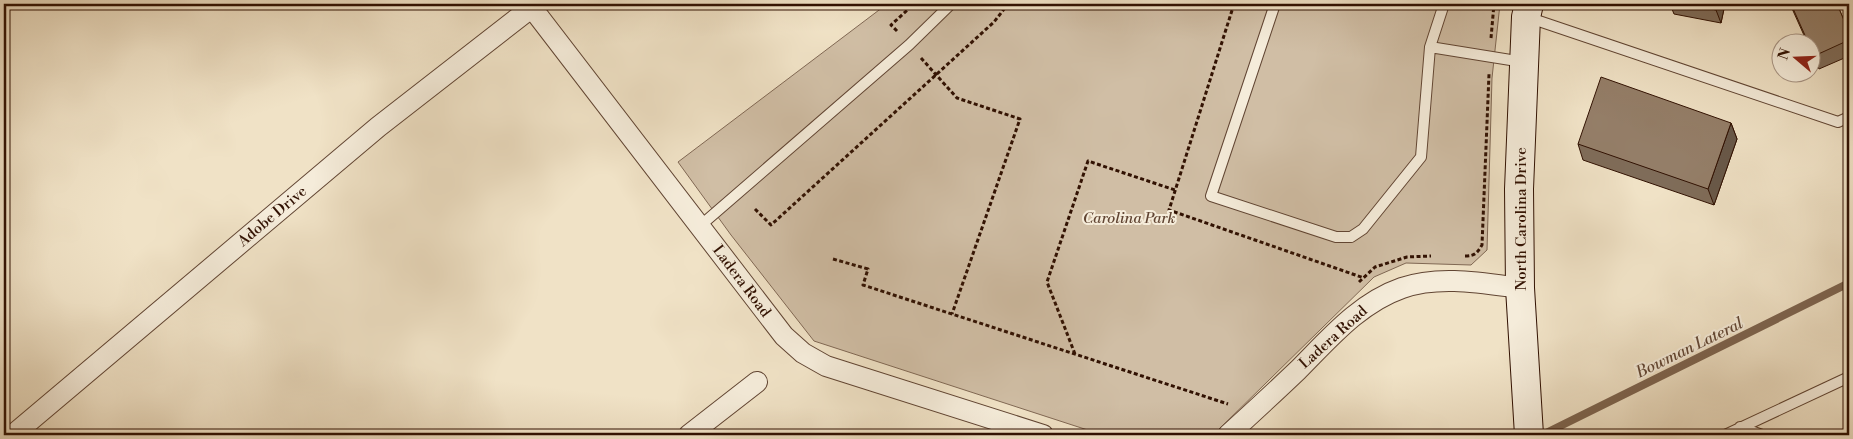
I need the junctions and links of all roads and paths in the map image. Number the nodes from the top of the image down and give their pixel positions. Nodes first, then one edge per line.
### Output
1 (914, 4) edge
2 (951, 4) edge
3 (1008, 4) edge
4 (1234, 4) edge
5 (1275, 4) edge
6 (1444, 4) edge
7 (1494, 4) edge
8 (532, 5) edge
9 (1528, 10) edge
10 (909, 45) junction
11 (1430, 47) junction
12 (1490, 57) junction
13 (1524, 62) junction
14 (937, 75) junction
15 (1849, 118) edge
16 (1175, 190) junction
17 (755, 209) dead end
18 (700, 226) junction
19 (1477, 253) dead end
20 (833, 259) dead end
21 (1364, 278) dead end
22 (1520, 288) junction
23 (952, 314) junction
24 (1074, 354) junction
25 (1849, 377) edge
26 (758, 382) dead end
27 (1231, 405) dead end
28 (1740, 428) junction
29 (13, 435) edge
30 (689, 435) edge
31 (1043, 435) edge
32 (1228, 435) edge
33 (1529, 435) edge
34 (1725, 435) edge
35 (1762, 435) edge

1 - 10 path
2 - 10 lane
3 - 14 path
4 - 16 path
5 - 11 lane
6 - 11 lane
7 - 12 path
8 - 18 street, Ladera Road
8 - 29 street, Adobe Drive
9 - 13 main road, North Carolina Drive
9 - 15 lane
10 - 14 path
10 - 18 lane
11 - 12 lane
12 - 13 lane
12 - 19 path
13 - 22 main road, North Carolina Drive
14 - 17 path
14 - 23 path
16 - 21 path
16 - 24 path
18 - 31 street, Ladera Road
20 - 23 path
22 - 32 street, Ladera Road
22 - 33 main road, North Carolina Drive
23 - 24 path
24 - 27 path
25 - 28 lane
26 - 30 street
28 - 34 lane
28 - 35 lane

